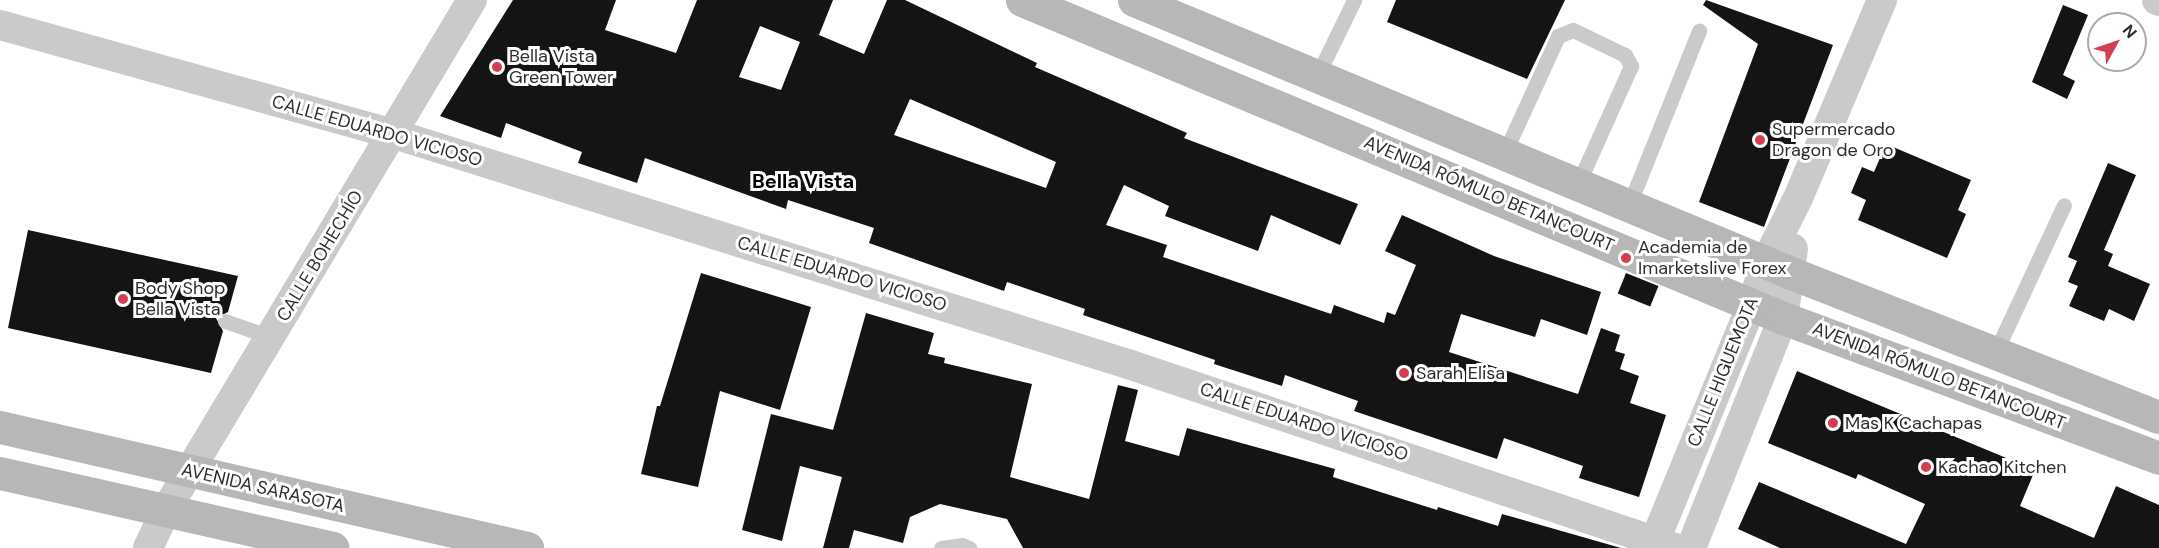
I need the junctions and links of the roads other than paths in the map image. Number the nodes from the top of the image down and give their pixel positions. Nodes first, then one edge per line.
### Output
1 (472, 0) edge
2 (1022, 0) edge
3 (1134, 0) edge
4 (1354, 0) edge
5 (1882, 0) edge
6 (0, 25) edge
7 (1700, 31) dead end
8 (1317, 76) junction
9 (394, 134) junction
10 (1504, 154) junction
11 (1578, 184) junction
12 (1629, 205) junction
13 (2064, 205) dead end
14 (1778, 268) junction
15 (1752, 304) junction
16 (1783, 318) junction
17 (225, 321) dead end
18 (271, 337) junction
19 (1995, 353) junction
20 (2159, 417) edge
21 (0, 427) edge
22 (2159, 458) edge
23 (189, 471) junction
24 (0, 473) edge
25 (166, 510) junction
26 (1661, 545) edge
27 (148, 548) edge
28 (333, 548) edge
29 (526, 548) edge
30 (942, 548) edge
31 (969, 548) edge
32 (1691, 548) edge

1 - 9 street, CALLE BOHECHÍO
2 - 15 main road, AVENIDA RÓMULO BETANCOURT
3 - 8 main road
4 - 8 lane
5 - 14 street, CALLE HIGUEMOTA
6 - 9 street, CALLE EDUARDO VICIOSO
7 - 12 lane
8 - 10 main road
9 - 18 street, CALLE BOHECHÍO
9 - 26 street, CALLE EDUARDO VICIOSO
10 - 11 main road
10 - 11 lane
11 - 12 main road
12 - 14 main road
13 - 19 lane
14 - 15 street, CALLE HIGUEMOTA
14 - 16 street, CALLE HIGUEMOTA
14 - 19 main road
15 - 16 main road, AVENIDA RÓMULO BETANCOURT
15 - 26 street, CALLE HIGUEMOTA
16 - 22 main road, AVENIDA RÓMULO BETANCOURT
16 - 32 street, CALLE HIGUEMOTA
17 - 18 lane
18 - 23 street, CALLE BOHECHÍO
19 - 20 main road
21 - 23 main road, AVENIDA SARASOTA
23 - 25 street, CALLE BOHECHÍO
23 - 29 main road, AVENIDA SARASOTA
24 - 25 main road
25 - 27 street, CALLE BOHECHÍO
25 - 28 main road
30 - 31 lane

